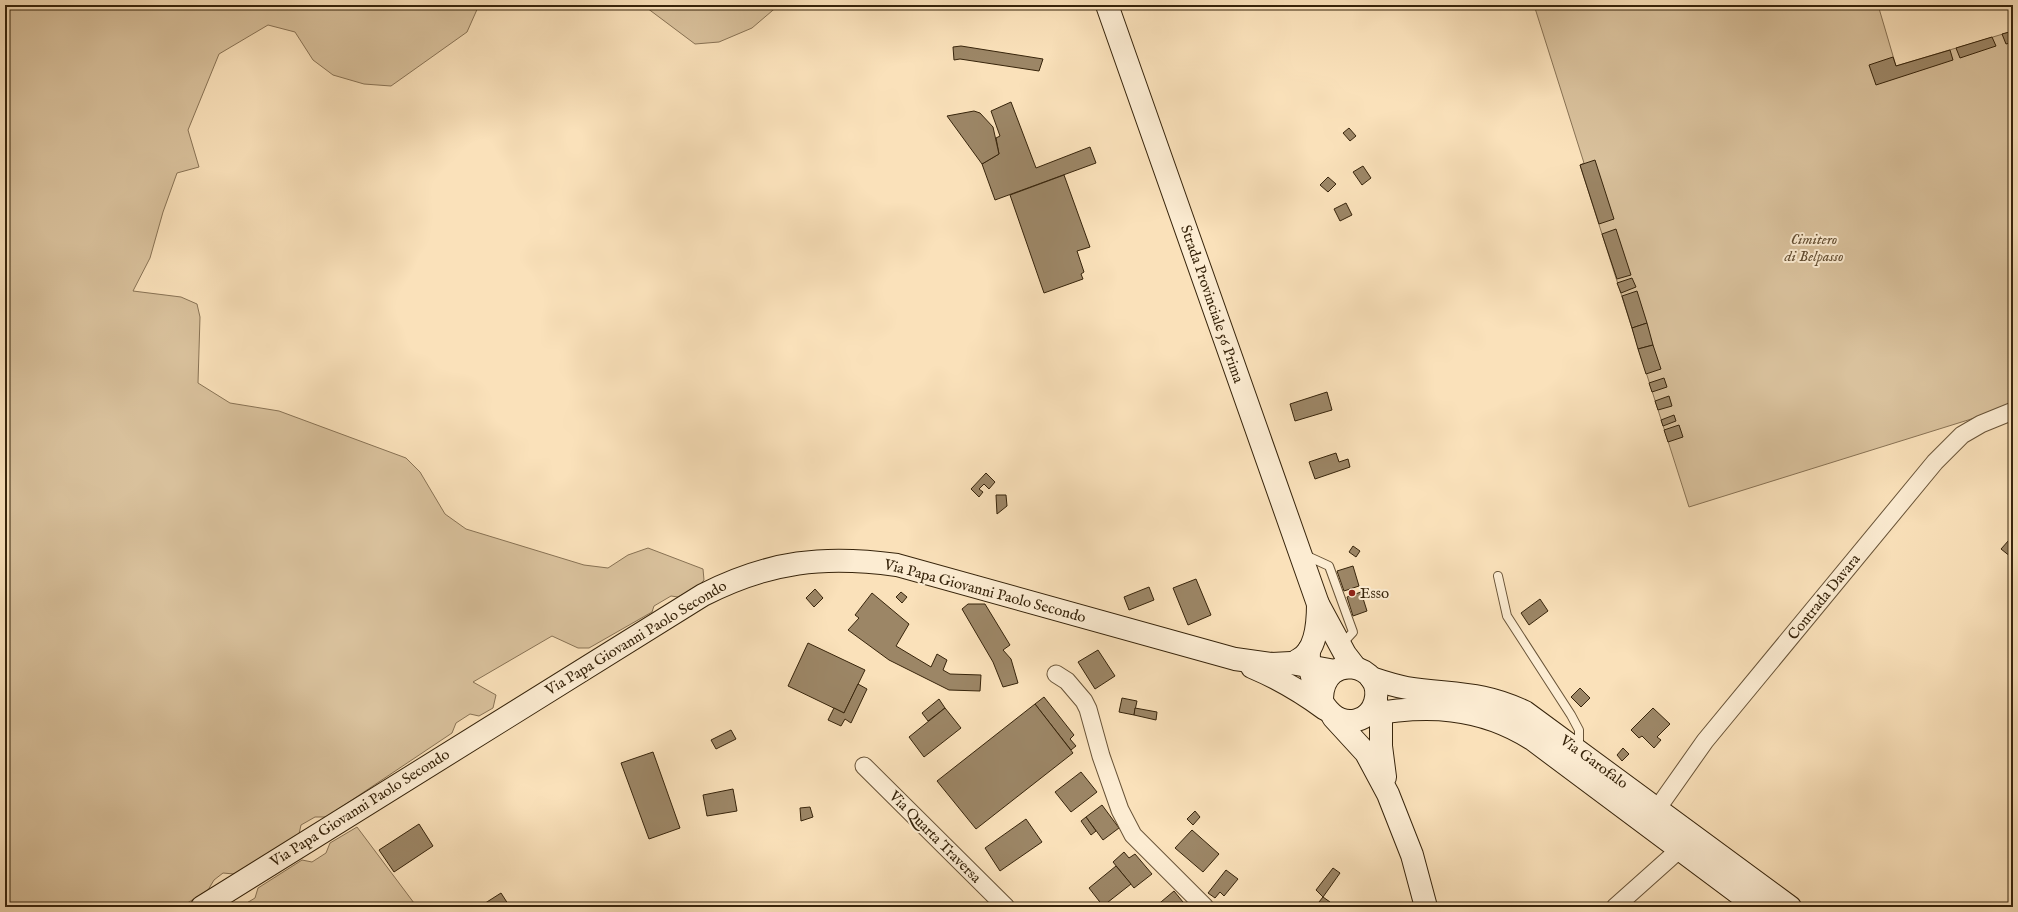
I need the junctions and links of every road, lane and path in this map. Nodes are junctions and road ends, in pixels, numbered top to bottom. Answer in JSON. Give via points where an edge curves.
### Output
{"nodes":[{"id":1,"x":1106,"y":5,"type":"edge"},
{"id":2,"x":2013,"y":411,"type":"edge"},
{"id":3,"x":1300,"y":552,"type":"junction"},
{"id":4,"x":1498,"y":576,"type":"dead end"},
{"id":5,"x":1318,"y":604,"type":"junction"},
{"id":6,"x":1340,"y":646,"type":"junction"},
{"id":7,"x":1235,"y":659,"type":"junction"},
{"id":8,"x":1303,"y":660,"type":"junction"},
{"id":9,"x":1354,"y":672,"type":"junction"},
{"id":10,"x":1056,"y":674,"type":"dead end"},
{"id":11,"x":1327,"y":708,"type":"junction"},
{"id":12,"x":1413,"y":708,"type":"junction"},
{"id":13,"x":1374,"y":709,"type":"junction"},
{"id":14,"x":1381,"y":746,"type":"junction"},
{"id":15,"x":1579,"y":750,"type":"junction"},
{"id":16,"x":864,"y":766,"type":"dead end"},
{"id":17,"x":1388,"y":794,"type":"junction"},
{"id":18,"x":1657,"y":809,"type":"junction"},
{"id":19,"x":1680,"y":849,"type":"junction"},
{"id":20,"x":202,"y":907,"type":"edge"},
{"id":21,"x":1006,"y":907,"type":"edge"},
{"id":22,"x":1205,"y":907,"type":"edge"},
{"id":23,"x":1426,"y":907,"type":"edge"},
{"id":24,"x":1615,"y":907,"type":"edge"},
{"id":25,"x":1757,"y":907,"type":"edge"},
{"id":26,"x":1790,"y":907,"type":"edge"}],
"edges":[{"from":1,"to":3,"type":"main road","name":"Strada Provinciale 56 Prima"},
{"from":2,"to":18,"type":"street","name":"Contrada Davara","via":[[1962,435],[1935,462],[1704,742]]},
{"from":3,"to":5,"type":"main road","name":"Strada Provinciale 56 Prima"},
{"from":3,"to":6,"type":"lane","via":[[1329,566],[1353,632]]},
{"from":4,"to":15,"type":"lane","via":[[1507,616],[1579,730]]},
{"from":5,"to":6,"type":"main road"},
{"from":5,"to":8,"type":"main road","via":[[1318,624]]},
{"from":6,"to":9,"type":"main road"},
{"from":7,"to":8,"type":"main road","name":"Via Garofalo","via":[[1272,664]]},
{"from":7,"to":11,"type":"main road","via":[[1278,678]]},
{"from":7,"to":20,"type":"main road","name":"Via Papa Giovanni Paolo Secondo","via":[[897,565],[860,560],[823,561],[776,568],[731,581],[703,595]]},
{"from":8,"to":9,"type":"main road","name":"Via Garofalo"},
{"from":8,"to":11,"type":"main road"},
{"from":9,"to":11,"type":"main road","via":[[1327,678],[1322,688]]},
{"from":9,"to":13,"type":"main road","via":[[1376,689]]},
{"from":9,"to":15,"type":"main road","name":"Via Garofalo","via":[[1408,688],[1471,694],[1508,704],[1525,712]]},
{"from":10,"to":22,"type":"street","via":[[1067,681],[1088,709],[1117,803],[1133,835]]},
{"from":11,"to":13,"type":"main road","via":[[1341,721],[1350,722],[1359,720]]},
{"from":11,"to":17,"type":"main road","via":[[1366,753]]},
{"from":12,"to":13,"type":"main road","name":"Via Garofalo"},
{"from":12,"to":14,"type":"main road","via":[[1387,730]]},
{"from":12,"to":19,"type":"main road","name":"Via Garofalo","via":[[1471,713],[1515,729]]},
{"from":13,"to":14,"type":"main road"},
{"from":14,"to":17,"type":"main road"},
{"from":15,"to":18,"type":"main road","name":"Via Garofalo"},
{"from":16,"to":21,"type":"street","name":"Via Quarta Traversa"},
{"from":17,"to":23,"type":"main road","via":[[1412,855]]},
{"from":18,"to":26,"type":"main road","name":"Via Garofalo"},
{"from":19,"to":24,"type":"street"},
{"from":19,"to":25,"type":"main road","name":"Via Garofalo"}]}
